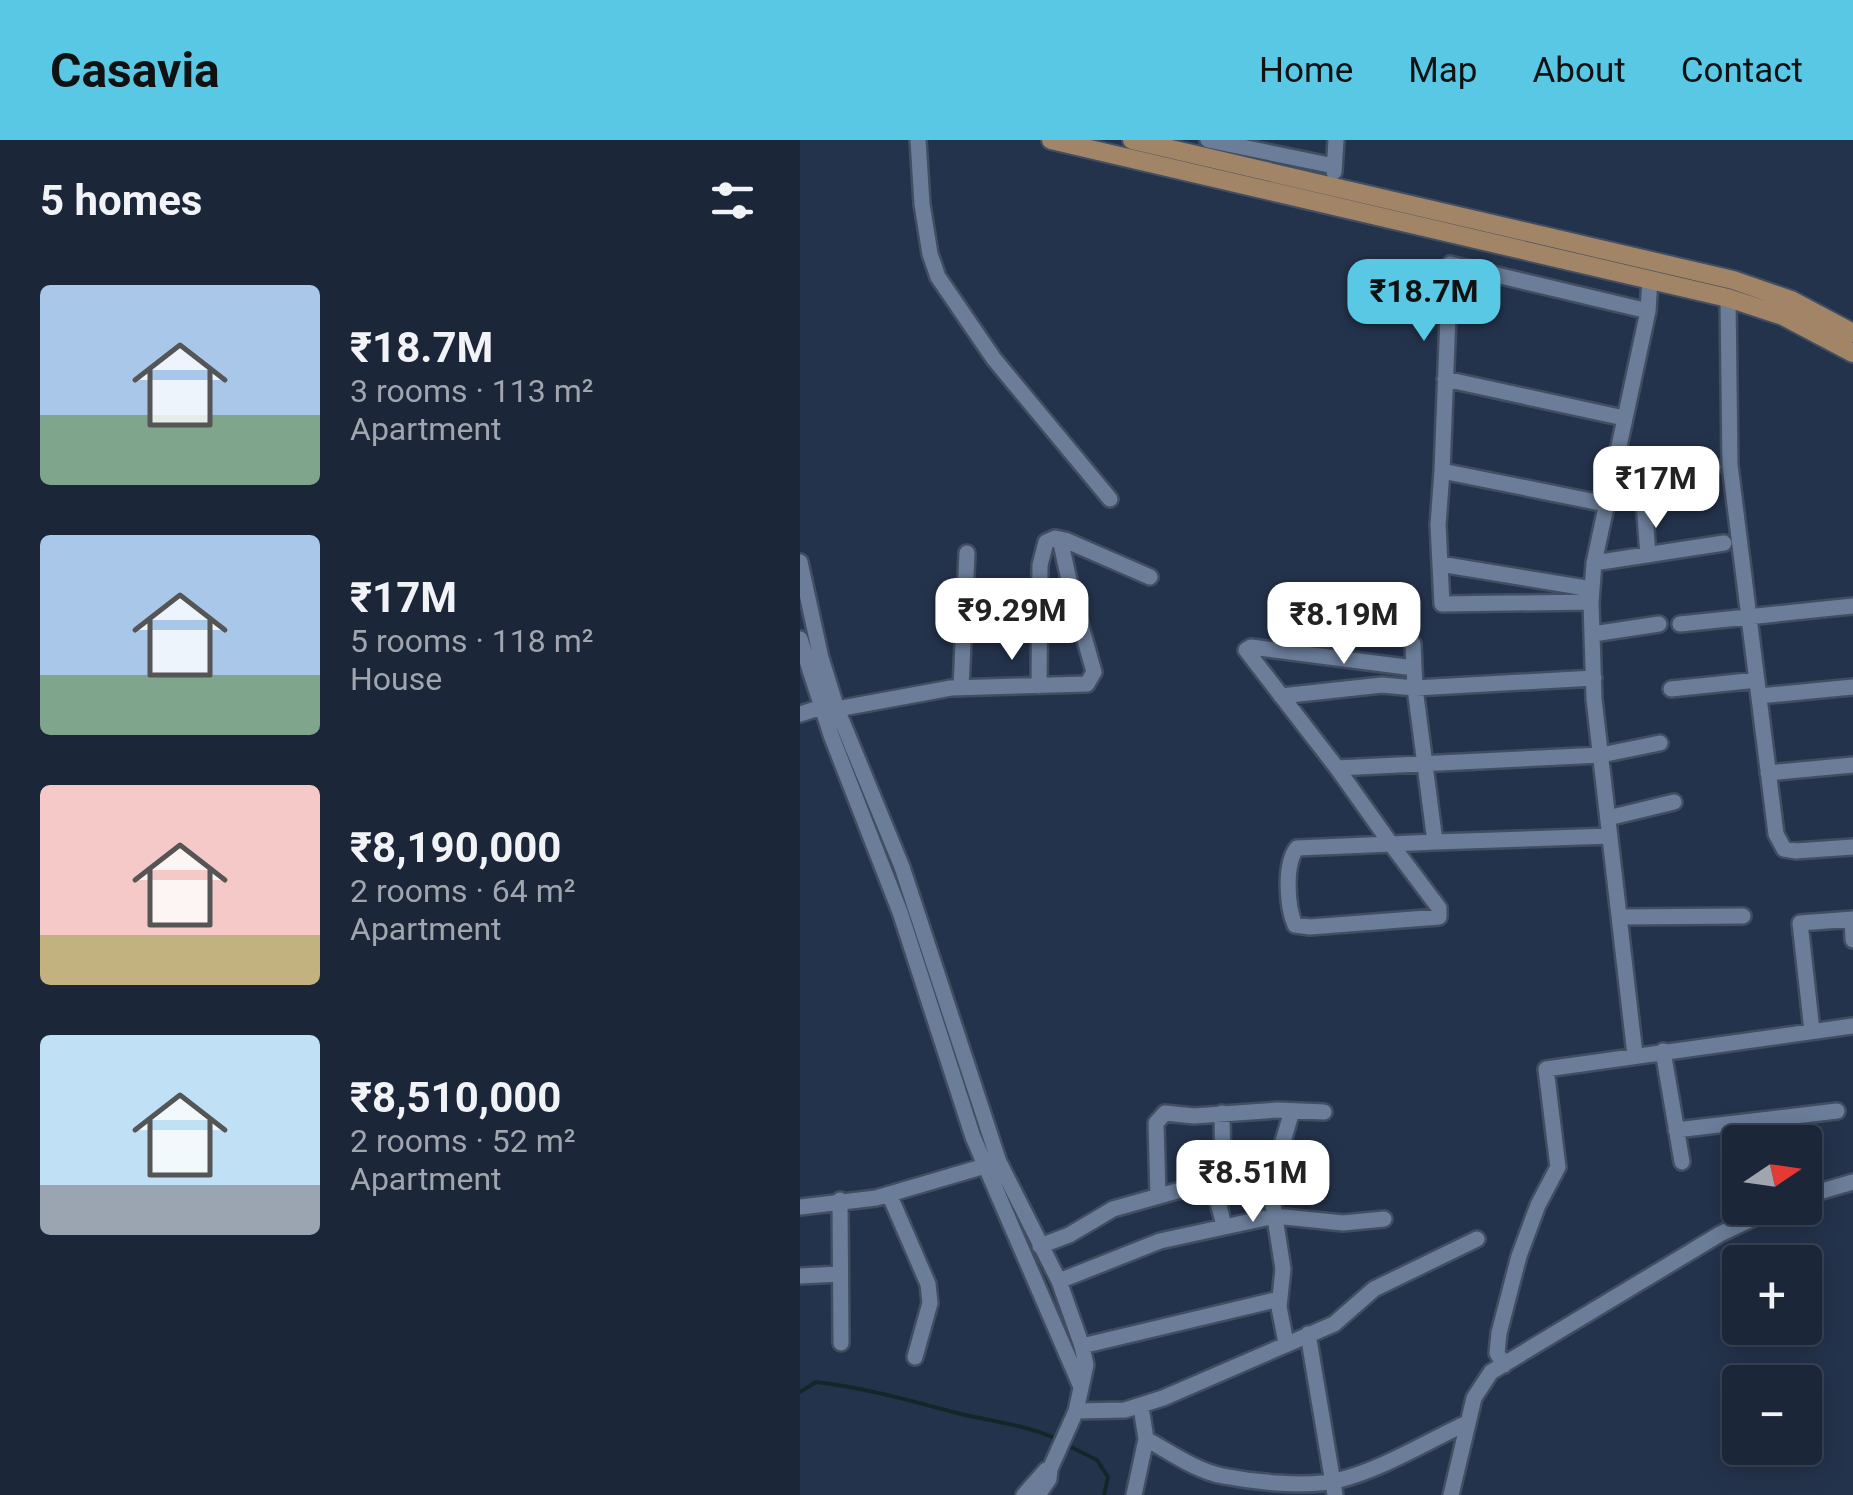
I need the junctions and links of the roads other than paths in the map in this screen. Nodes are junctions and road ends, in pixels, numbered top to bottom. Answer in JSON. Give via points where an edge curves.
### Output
{"nodes":[{"id":1,"x":918,"y":140,"type":"edge"},
{"id":2,"x":1052,"y":140,"type":"edge"},
{"id":3,"x":1132,"y":140,"type":"edge"},
{"id":4,"x":1208,"y":140,"type":"edge"},
{"id":5,"x":1336,"y":140,"type":"edge"},
{"id":6,"x":1334,"y":166,"type":"junction"},
{"id":7,"x":1334,"y":196,"type":"junction"},
{"id":8,"x":1650,"y":279,"type":"junction"},
{"id":9,"x":1728,"y":298,"type":"junction"},
{"id":10,"x":1648,"y":311,"type":"junction"},
{"id":11,"x":1853,"y":332,"type":"edge"},
{"id":12,"x":1853,"y":353,"type":"edge"},
{"id":13,"x":1446,"y":379,"type":"junction"},
{"id":14,"x":1624,"y":418,"type":"junction"},
{"id":15,"x":1712,"y":467,"type":"dead end"},
{"id":16,"x":1442,"y":471,"type":"junction"},
{"id":17,"x":1642,"y":476,"type":"junction"},
{"id":18,"x":1611,"y":480,"type":"junction"},
{"id":19,"x":1110,"y":499,"type":"dead end"},
{"id":20,"x":1606,"y":504,"type":"junction"},
{"id":21,"x":1060,"y":539,"type":"junction"},
{"id":22,"x":1724,"y":543,"type":"dead end"},
{"id":23,"x":967,"y":553,"type":"dead end"},
{"id":24,"x":1648,"y":555,"type":"junction"},
{"id":25,"x":800,"y":562,"type":"edge"},
{"id":26,"x":1594,"y":563,"type":"junction"},
{"id":27,"x":1440,"y":564,"type":"junction"},
{"id":28,"x":1150,"y":577,"type":"dead end"},
{"id":29,"x":1592,"y":596,"type":"junction"},
{"id":30,"x":1853,"y":606,"type":"edge"},
{"id":31,"x":1750,"y":616,"type":"junction"},
{"id":32,"x":1659,"y":624,"type":"dead end"},
{"id":33,"x":1680,"y":624,"type":"dead end"},
{"id":34,"x":1593,"y":634,"type":"junction"},
{"id":35,"x":800,"y":639,"type":"edge"},
{"id":36,"x":1413,"y":644,"type":"dead end"},
{"id":37,"x":1414,"y":668,"type":"junction"},
{"id":38,"x":1594,"y":678,"type":"junction"},
{"id":39,"x":1039,"y":686,"type":"junction"},
{"id":40,"x":1853,"y":687,"type":"edge"},
{"id":41,"x":961,"y":688,"type":"junction"},
{"id":42,"x":1415,"y":688,"type":"junction"},
{"id":43,"x":1758,"y":688,"type":"junction"},
{"id":44,"x":1672,"y":689,"type":"dead end"},
{"id":45,"x":1281,"y":696,"type":"junction"},
{"id":46,"x":829,"y":708,"type":"junction"},
{"id":47,"x":800,"y":714,"type":"edge"},
{"id":48,"x":1660,"y":743,"type":"dead end"},
{"id":49,"x":1600,"y":755,"type":"junction"},
{"id":50,"x":1425,"y":764,"type":"junction"},
{"id":51,"x":1853,"y":765,"type":"edge"},
{"id":52,"x":1337,"y":768,"type":"junction"},
{"id":53,"x":1768,"y":773,"type":"junction"},
{"id":54,"x":1674,"y":802,"type":"dead end"},
{"id":55,"x":1608,"y":818,"type":"junction"},
{"id":56,"x":1610,"y":836,"type":"junction"},
{"id":57,"x":1436,"y":842,"type":"junction"},
{"id":58,"x":1391,"y":844,"type":"junction"},
{"id":59,"x":1853,"y":847,"type":"edge"},
{"id":60,"x":1619,"y":916,"type":"junction"},
{"id":61,"x":1743,"y":916,"type":"dead end"},
{"id":62,"x":1852,"y":919,"type":"edge"},
{"id":63,"x":1853,"y":940,"type":"edge"},
{"id":64,"x":1853,"y":1026,"type":"edge"},
{"id":65,"x":1812,"y":1031,"type":"junction"},
{"id":66,"x":1663,"y":1051,"type":"junction"},
{"id":67,"x":1635,"y":1055,"type":"junction"},
{"id":68,"x":1292,"y":1111,"type":"junction"},
{"id":69,"x":1837,"y":1111,"type":"dead end"},
{"id":70,"x":1324,"y":1112,"type":"dead end"},
{"id":71,"x":1222,"y":1113,"type":"junction"},
{"id":72,"x":1676,"y":1130,"type":"junction"},
{"id":73,"x":1682,"y":1162,"type":"dead end"},
{"id":74,"x":984,"y":1166,"type":"junction"},
{"id":75,"x":1213,"y":1182,"type":"junction"},
{"id":76,"x":1853,"y":1182,"type":"edge"},
{"id":77,"x":1822,"y":1191,"type":"edge"},
{"id":78,"x":890,"y":1194,"type":"junction"},
{"id":79,"x":1158,"y":1196,"type":"junction"},
{"id":80,"x":840,"y":1200,"type":"junction"},
{"id":81,"x":800,"y":1207,"type":"edge"},
{"id":82,"x":1274,"y":1216,"type":"junction"},
{"id":83,"x":1384,"y":1220,"type":"dead end"},
{"id":84,"x":1739,"y":1225,"type":"edge"},
{"id":85,"x":1224,"y":1226,"type":"junction"},
{"id":86,"x":1477,"y":1239,"type":"dead end"},
{"id":87,"x":1040,"y":1246,"type":"junction"},
{"id":88,"x":840,"y":1274,"type":"junction"},
{"id":89,"x":800,"y":1276,"type":"edge"},
{"id":90,"x":1059,"y":1282,"type":"junction"},
{"id":91,"x":1279,"y":1299,"type":"junction"},
{"id":92,"x":1308,"y":1334,"type":"junction"},
{"id":93,"x":840,"y":1343,"type":"dead end"},
{"id":94,"x":1286,"y":1343,"type":"junction"},
{"id":95,"x":1082,"y":1346,"type":"junction"},
{"id":96,"x":915,"y":1357,"type":"dead end"},
{"id":97,"x":1504,"y":1365,"type":"junction"},
{"id":98,"x":1082,"y":1387,"type":"junction"},
{"id":99,"x":1141,"y":1407,"type":"junction"},
{"id":100,"x":1076,"y":1411,"type":"junction"},
{"id":101,"x":1467,"y":1423,"type":"junction"},
{"id":102,"x":1146,"y":1439,"type":"junction"},
{"id":103,"x":1050,"y":1469,"type":"junction"},
{"id":104,"x":1334,"y":1488,"type":"edge"},
{"id":105,"x":1024,"y":1495,"type":"edge"},
{"id":106,"x":1038,"y":1495,"type":"edge"},
{"id":107,"x":1134,"y":1495,"type":"edge"},
{"id":108,"x":1452,"y":1495,"type":"edge"}],
"edges":[{"from":1,"to":19,"type":"street","via":[[922,204],[938,277],[994,359]]},
{"from":2,"to":7,"type":"main road"},
{"from":3,"to":7,"type":"main road"},
{"from":4,"to":6,"type":"street"},
{"from":5,"to":6,"type":"street"},
{"from":6,"to":7,"type":"street"},
{"from":7,"to":8,"type":"main road"},
{"from":7,"to":11,"type":"main road","via":[[1733,280]]},
{"from":8,"to":9,"type":"main road"},
{"from":8,"to":10,"type":"street"},
{"from":9,"to":12,"type":"main road","via":[[1783,316]]},
{"from":9,"to":31,"type":"street","via":[[1730,465]]},
{"from":10,"to":13,"type":"street","via":[[1450,264]]},
{"from":10,"to":14,"type":"street"},
{"from":13,"to":14,"type":"street"},
{"from":13,"to":16,"type":"street"},
{"from":14,"to":18,"type":"street"},
{"from":15,"to":17,"type":"street"},
{"from":16,"to":20,"type":"street"},
{"from":16,"to":27,"type":"street"},
{"from":17,"to":18,"type":"street"},
{"from":17,"to":24,"type":"street"},
{"from":18,"to":20,"type":"street"},
{"from":20,"to":26,"type":"street"},
{"from":21,"to":28,"type":"street"},
{"from":21,"to":39,"type":"street","via":[[1042,551]]},
{"from":21,"to":39,"type":"street","via":[[1094,672],[1087,684]]},
{"from":22,"to":24,"type":"street"},
{"from":23,"to":41,"type":"street"},
{"from":24,"to":26,"type":"street"},
{"from":25,"to":46,"type":"street"},
{"from":26,"to":29,"type":"street"},
{"from":27,"to":29,"type":"street"},
{"from":27,"to":29,"type":"street","via":[[1442,604]]},
{"from":29,"to":34,"type":"street"},
{"from":30,"to":31,"type":"street"},
{"from":31,"to":33,"type":"street"},
{"from":31,"to":43,"type":"street"},
{"from":32,"to":34,"type":"street"},
{"from":34,"to":38,"type":"street"},
{"from":35,"to":46,"type":"street"},
{"from":36,"to":37,"type":"street"},
{"from":37,"to":42,"type":"street"},
{"from":37,"to":45,"type":"street","via":[[1246,650]]},
{"from":38,"to":42,"type":"street"},
{"from":38,"to":49,"type":"street"},
{"from":39,"to":41,"type":"street"},
{"from":40,"to":43,"type":"street"},
{"from":41,"to":46,"type":"street"},
{"from":42,"to":45,"type":"street"},
{"from":42,"to":50,"type":"street"},
{"from":43,"to":44,"type":"street"},
{"from":43,"to":53,"type":"street"},
{"from":45,"to":52,"type":"street"},
{"from":46,"to":47,"type":"street"},
{"from":46,"to":74,"type":"street"},
{"from":46,"to":87,"type":"street","via":[[902,867],[999,1162]]},
{"from":48,"to":49,"type":"street"},
{"from":49,"to":50,"type":"street"},
{"from":49,"to":55,"type":"street"},
{"from":50,"to":52,"type":"street"},
{"from":50,"to":57,"type":"street"},
{"from":51,"to":53,"type":"street"},
{"from":52,"to":58,"type":"street"},
{"from":53,"to":59,"type":"street","via":[[1784,849]]},
{"from":54,"to":55,"type":"street"},
{"from":55,"to":56,"type":"street"},
{"from":56,"to":57,"type":"street"},
{"from":56,"to":60,"type":"street"},
{"from":57,"to":58,"type":"street"},
{"from":58,"to":58,"type":"street","via":[[1440,917],[1295,925],[1290,861],[1297,848]]},
{"from":60,"to":61,"type":"street"},
{"from":60,"to":67,"type":"street"},
{"from":62,"to":63,"type":"street"},
{"from":62,"to":65,"type":"street","via":[[1800,923]]},
{"from":64,"to":65,"type":"street"},
{"from":65,"to":66,"type":"street"},
{"from":66,"to":67,"type":"street"},
{"from":66,"to":72,"type":"street"},
{"from":67,"to":97,"type":"street","via":[[1546,1069],[1558,1166],[1519,1256],[1499,1333],[1497,1353]]},
{"from":68,"to":70,"type":"street"},
{"from":68,"to":71,"type":"street"},
{"from":68,"to":82,"type":"street","via":[[1276,1165]]},
{"from":69,"to":72,"type":"street"},
{"from":71,"to":75,"type":"street","via":[[1225,1173]]},
{"from":71,"to":79,"type":"street","via":[[1157,1118]]},
{"from":72,"to":73,"type":"street"},
{"from":74,"to":78,"type":"street"},
{"from":74,"to":98,"type":"street"},
{"from":75,"to":79,"type":"street"},
{"from":75,"to":85,"type":"street"},
{"from":76,"to":77,"type":"street"},
{"from":78,"to":80,"type":"street"},
{"from":78,"to":96,"type":"street","via":[[928,1284],[930,1303]]},
{"from":79,"to":87,"type":"street","via":[[1113,1208]]},
{"from":80,"to":81,"type":"street"},
{"from":80,"to":88,"type":"street"},
{"from":82,"to":83,"type":"street"},
{"from":82,"to":85,"type":"street"},
{"from":82,"to":91,"type":"street","via":[[1283,1269]]},
{"from":84,"to":97,"type":"street"},
{"from":85,"to":90,"type":"street","via":[[1160,1242]]},
{"from":86,"to":92,"type":"street","via":[[1374,1289],[1345,1317]]},
{"from":87,"to":90,"type":"street"},
{"from":88,"to":89,"type":"street"},
{"from":88,"to":93,"type":"street"},
{"from":90,"to":95,"type":"street"},
{"from":91,"to":94,"type":"street"},
{"from":91,"to":95,"type":"street"},
{"from":92,"to":94,"type":"street"},
{"from":92,"to":104,"type":"street"},
{"from":94,"to":99,"type":"street"},
{"from":95,"to":98,"type":"street"},
{"from":97,"to":101,"type":"street","via":[[1483,1380]]},
{"from":98,"to":100,"type":"street"},
{"from":99,"to":100,"type":"street"},
{"from":99,"to":102,"type":"street"},
{"from":100,"to":103,"type":"street"},
{"from":101,"to":104,"type":"street"},
{"from":101,"to":108,"type":"street"},
{"from":102,"to":104,"type":"street","via":[[1222,1476]]},
{"from":102,"to":107,"type":"street"},
{"from":103,"to":105,"type":"street"},
{"from":103,"to":106,"type":"street"}]}
